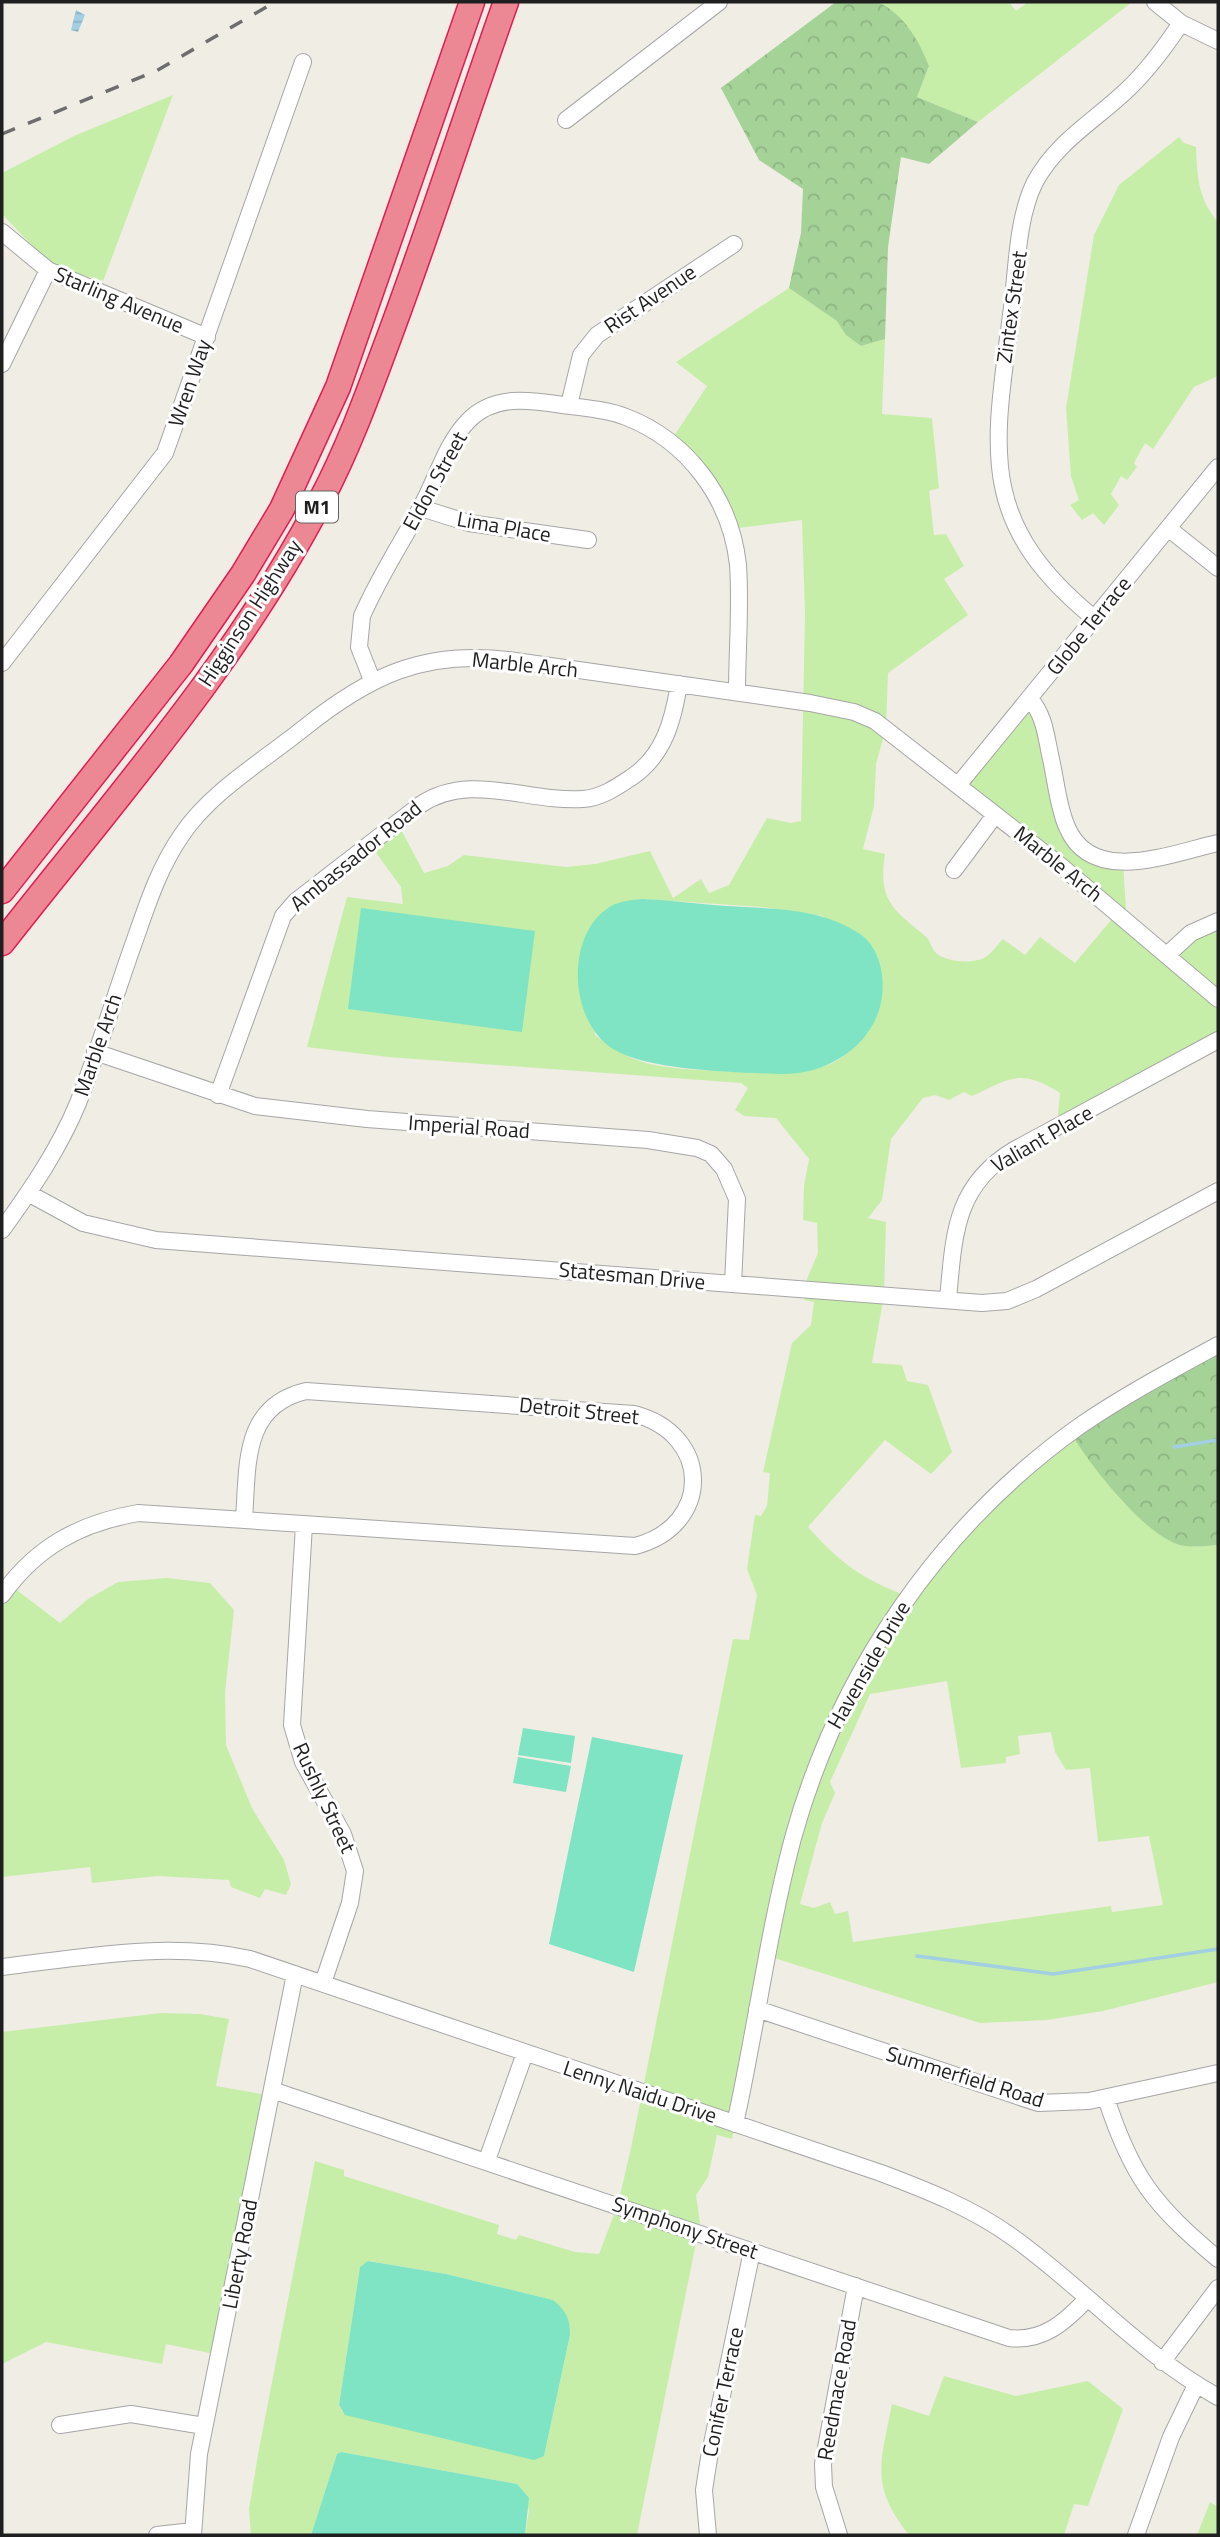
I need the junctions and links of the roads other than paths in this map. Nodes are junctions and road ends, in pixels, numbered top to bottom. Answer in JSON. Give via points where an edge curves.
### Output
{"nodes":[{"id":1,"x":472,"y":2,"type":"edge"},
{"id":2,"x":506,"y":2,"type":"edge"},
{"id":3,"x":719,"y":2,"type":"edge"},
{"id":4,"x":1155,"y":2,"type":"edge"},
{"id":5,"x":1181,"y":23,"type":"junction"},
{"id":6,"x":1218,"y":41,"type":"edge"},
{"id":7,"x":303,"y":62,"type":"dead end"},
{"id":8,"x":566,"y":120,"type":"dead end"},
{"id":9,"x":2,"y":232,"type":"edge"},
{"id":10,"x":734,"y":244,"type":"dead end"},
{"id":11,"x":48,"y":270,"type":"junction"},
{"id":12,"x":207,"y":337,"type":"junction"},
{"id":13,"x":2,"y":364,"type":"edge"},
{"id":14,"x":569,"y":405,"type":"junction"},
{"id":15,"x":1218,"y":467,"type":"edge"},
{"id":16,"x":421,"y":508,"type":"junction"},
{"id":17,"x":1168,"y":528,"type":"junction"},
{"id":18,"x":588,"y":540,"type":"dead end"},
{"id":19,"x":1218,"y":568,"type":"edge"},
{"id":20,"x":1094,"y":619,"type":"junction"},
{"id":21,"x":2,"y":663,"type":"edge"},
{"id":22,"x":372,"y":680,"type":"junction"},
{"id":23,"x":679,"y":684,"type":"junction"},
{"id":24,"x":737,"y":692,"type":"junction"},
{"id":25,"x":1030,"y":699,"type":"junction"},
{"id":26,"x":959,"y":784,"type":"junction"},
{"id":27,"x":995,"y":814,"type":"junction"},
{"id":28,"x":1218,"y":843,"type":"edge"},
{"id":29,"x":954,"y":870,"type":"dead end"},
{"id":30,"x":2,"y":891,"type":"edge"},
{"id":31,"x":1218,"y":921,"type":"edge"},
{"id":32,"x":2,"y":943,"type":"edge"},
{"id":33,"x":1167,"y":955,"type":"junction"},
{"id":34,"x":1218,"y":999,"type":"edge"},
{"id":35,"x":1218,"y":1041,"type":"edge"},
{"id":36,"x":95,"y":1052,"type":"junction"},
{"id":37,"x":218,"y":1095,"type":"junction"},
{"id":38,"x":1218,"y":1191,"type":"edge"},
{"id":39,"x":28,"y":1193,"type":"junction"},
{"id":40,"x":2,"y":1230,"type":"edge"},
{"id":41,"x":733,"y":1284,"type":"junction"},
{"id":42,"x":948,"y":1299,"type":"junction"},
{"id":43,"x":1218,"y":1345,"type":"edge"},
{"id":44,"x":244,"y":1519,"type":"junction"},
{"id":45,"x":304,"y":1525,"type":"junction"},
{"id":46,"x":2,"y":1595,"type":"edge"},
{"id":47,"x":2,"y":1967,"type":"edge"},
{"id":48,"x":295,"y":1974,"type":"junction"},
{"id":49,"x":323,"y":1983,"type":"junction"},
{"id":50,"x":757,"y":2009,"type":"junction"},
{"id":51,"x":525,"y":2053,"type":"junction"},
{"id":52,"x":1217,"y":2077,"type":"edge"},
{"id":53,"x":272,"y":2090,"type":"junction"},
{"id":54,"x":1106,"y":2098,"type":"junction"},
{"id":55,"x":735,"y":2124,"type":"junction"},
{"id":56,"x":487,"y":2160,"type":"junction"},
{"id":57,"x":752,"y":2251,"type":"junction"},
{"id":58,"x":1218,"y":2259,"type":"edge"},
{"id":59,"x":856,"y":2286,"type":"junction"},
{"id":60,"x":1218,"y":2288,"type":"edge"},
{"id":61,"x":1087,"y":2299,"type":"junction"},
{"id":62,"x":1162,"y":2362,"type":"junction"},
{"id":63,"x":1196,"y":2385,"type":"junction"},
{"id":64,"x":1218,"y":2397,"type":"edge"},
{"id":65,"x":60,"y":2425,"type":"dead end"},
{"id":66,"x":204,"y":2426,"type":"junction"},
{"id":67,"x":193,"y":2533,"type":"edge"},
{"id":68,"x":157,"y":2535,"type":"edge"},
{"id":69,"x":708,"y":2535,"type":"edge"},
{"id":70,"x":839,"y":2535,"type":"edge"},
{"id":71,"x":1136,"y":2535,"type":"edge"}],
"edges":[{"from":1,"to":30,"type":"highway","name":"Higginson Highway","number":"M1","via":[[338,387],[282,509],[181,664]]},
{"from":2,"to":32,"type":"highway","name":"Higginson Highway","number":"M1","via":[[369,391],[322,499],[233,645]]},
{"from":3,"to":8,"type":"street"},
{"from":4,"to":5,"type":"street"},
{"from":5,"to":6,"type":"street"},
{"from":5,"to":20,"type":"street","name":"Zintex Street","via":[[1147,71],[1064,143],[1046,166],[1029,199],[1018,260],[996,433],[1004,496],[1027,548]]},
{"from":7,"to":12,"type":"street","name":"Wren Way"},
{"from":9,"to":11,"type":"street","name":"Starling Avenue"},
{"from":10,"to":14,"type":"street","name":"Rist Avenue","via":[[597,335],[582,355]]},
{"from":11,"to":12,"type":"street","name":"Starling Avenue"},
{"from":11,"to":13,"type":"street"},
{"from":12,"to":21,"type":"street","name":"Wren Way","via":[[162,459]]},
{"from":14,"to":16,"type":"street","name":"Eldon Street","via":[[516,400],[475,415],[449,449]]},
{"from":14,"to":24,"type":"street","name":"Eldon Street","via":[[624,416],[655,432],[690,459],[719,500],[731,528],[737,564]]},
{"from":15,"to":17,"type":"street","name":"Globe Terrace"},
{"from":16,"to":18,"type":"street","name":"Lima Place","via":[[469,523]]},
{"from":16,"to":22,"type":"street","name":"Eldon Street","via":[[362,617],[359,647]]},
{"from":17,"to":19,"type":"street"},
{"from":17,"to":20,"type":"street","name":"Globe Terrace"},
{"from":20,"to":25,"type":"street","name":"Globe Terrace"},
{"from":22,"to":23,"type":"street","name":"Marble Arch","via":[[426,662],[481,657]]},
{"from":22,"to":36,"type":"street","name":"Marble Arch","via":[[257,764],[180,836],[150,893]]},
{"from":23,"to":24,"type":"street","name":"Marble Arch"},
{"from":23,"to":37,"type":"street","name":"Ambassador Road","via":[[673,718],[656,755],[617,787],[582,799],[467,788],[441,793],[296,901],[276,927]]},
{"from":24,"to":26,"type":"street","name":"Marble Arch","via":[[854,712],[883,726]]},
{"from":25,"to":26,"type":"street","name":"Globe Terrace"},
{"from":25,"to":28,"type":"street","via":[[1044,724],[1066,827],[1085,852],[1123,863]]},
{"from":26,"to":27,"type":"street","name":"Marble Arch"},
{"from":27,"to":29,"type":"street"},
{"from":27,"to":33,"type":"street","name":"Marble Arch"},
{"from":31,"to":33,"type":"street","via":[[1191,933]]},
{"from":33,"to":34,"type":"street","name":"Marble Arch"},
{"from":35,"to":42,"type":"street","name":"Valiant Place","via":[[988,1168],[960,1211]]},
{"from":36,"to":37,"type":"street","name":"Imperial Road"},
{"from":36,"to":39,"type":"street","name":"Marble Arch","via":[[68,1125]]},
{"from":37,"to":41,"type":"street","name":"Imperial Road","via":[[286,1110],[660,1141],[697,1148],[711,1154],[724,1169],[737,1199]]},
{"from":38,"to":42,"type":"street","name":"Statesman Drive","via":[[1020,1296],[995,1303]]},
{"from":39,"to":40,"type":"street","name":"Marble Arch"},
{"from":39,"to":41,"type":"street","name":"Statesman Drive","via":[[83,1223],[156,1240]]},
{"from":41,"to":42,"type":"street","name":"Statesman Drive"},
{"from":43,"to":50,"type":"street","name":"Havenside Drive","via":[[1112,1405],[996,1494],[900,1607],[847,1695],[817,1764],[787,1864]]},
{"from":44,"to":45,"type":"street","name":"Detroit Street"},
{"from":44,"to":45,"type":"street","name":"Detroit Street","via":[[250,1446],[257,1426],[280,1400],[306,1391],[634,1414],[660,1424],[680,1441],[694,1475],[687,1507],[676,1523],[659,1539],[635,1546]]},
{"from":44,"to":46,"type":"street","name":"Detroit Street","via":[[138,1513],[98,1521],[47,1547],[28,1562]]},
{"from":45,"to":49,"type":"street","name":"Rushly Street","via":[[292,1725],[303,1762],[343,1834],[355,1871]]},
{"from":47,"to":48,"type":"street","name":"Lenny Naidu Drive","via":[[121,1952],[195,1950],[250,1959]]},
{"from":48,"to":49,"type":"street","name":"Lenny Naidu Drive"},
{"from":48,"to":53,"type":"street","name":"Liberty Road"},
{"from":49,"to":51,"type":"street","name":"Lenny Naidu Drive"},
{"from":50,"to":54,"type":"street","name":"Summerfield Road","via":[[1038,2103]]},
{"from":50,"to":55,"type":"street","name":"Havenside Drive"},
{"from":51,"to":55,"type":"street","name":"Lenny Naidu Drive"},
{"from":51,"to":56,"type":"street"},
{"from":52,"to":54,"type":"street","name":"Summerfield Road"},
{"from":53,"to":56,"type":"street","name":"Symphony Street"},
{"from":53,"to":66,"type":"street","name":"Liberty Road"},
{"from":54,"to":58,"type":"street","via":[[1134,2172],[1175,2221]]},
{"from":55,"to":61,"type":"street","name":"Lenny Naidu Drive","via":[[881,2172],[970,2211],[1013,2237]]},
{"from":56,"to":57,"type":"street","name":"Symphony Street"},
{"from":57,"to":59,"type":"street","name":"Symphony Street"},
{"from":57,"to":69,"type":"street","name":"Conifer Terrace","via":[[704,2490]]},
{"from":59,"to":61,"type":"street","name":"Symphony Street","via":[[1018,2339],[1052,2329]]},
{"from":59,"to":70,"type":"street","name":"Reedmace Road","via":[[823,2464],[830,2514]]},
{"from":60,"to":62,"type":"street"},
{"from":61,"to":62,"type":"street","name":"Lenny Naidu Drive"},
{"from":62,"to":63,"type":"street","name":"Lenny Naidu Drive"},
{"from":63,"to":64,"type":"street","name":"Lenny Naidu Drive"},
{"from":63,"to":71,"type":"street","via":[[1171,2437]]},
{"from":65,"to":66,"type":"street","via":[[131,2414]]},
{"from":66,"to":67,"type":"street","name":"Liberty Road"},
{"from":67,"to":68,"type":"street"}]}
